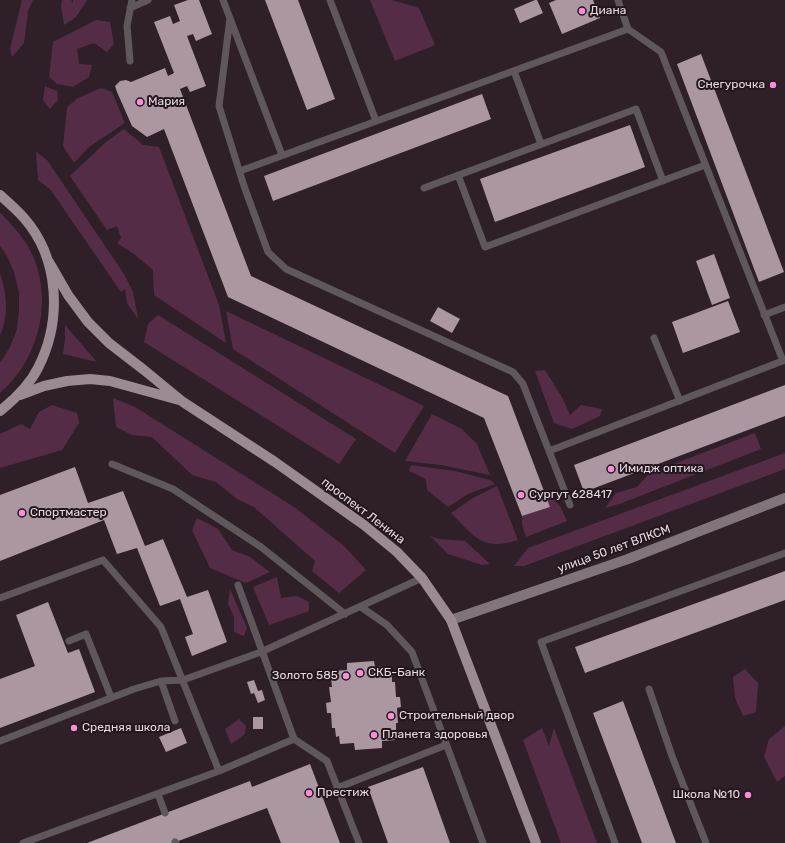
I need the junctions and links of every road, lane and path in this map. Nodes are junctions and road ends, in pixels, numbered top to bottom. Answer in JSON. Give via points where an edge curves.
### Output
{"nodes":[{"id":1,"x":132,"y":0,"type":"edge"},
{"id":2,"x":148,"y":0,"type":"edge"},
{"id":3,"x":223,"y":0,"type":"edge"},
{"id":4,"x":330,"y":0,"type":"edge"},
{"id":5,"x":618,"y":0,"type":"edge"},
{"id":6,"x":130,"y":8,"type":"junction"},
{"id":7,"x":230,"y":18,"type":"junction"},
{"id":8,"x":628,"y":29,"type":"junction"},
{"id":9,"x":130,"y":61,"type":"dead end"},
{"id":10,"x":514,"y":71,"type":"junction"},
{"id":11,"x":376,"y":121,"type":"junction"},
{"id":12,"x":541,"y":144,"type":"junction"},
{"id":13,"x":282,"y":155,"type":"junction"},
{"id":14,"x":705,"y":165,"type":"junction"},
{"id":15,"x":240,"y":171,"type":"junction"},
{"id":16,"x":458,"y":175,"type":"junction"},
{"id":17,"x":663,"y":181,"type":"junction"},
{"id":18,"x":424,"y":188,"type":"dead end"},
{"id":19,"x":0,"y":195,"type":"edge"},
{"id":20,"x":49,"y":262,"type":"junction"},
{"id":21,"x":785,"y":308,"type":"edge"},
{"id":22,"x":764,"y":315,"type":"junction"},
{"id":23,"x":654,"y":338,"type":"dead end"},
{"id":24,"x":784,"y":361,"type":"edge"},
{"id":25,"x":20,"y":394,"type":"junction"},
{"id":26,"x":680,"y":401,"type":"junction"},
{"id":27,"x":183,"y":402,"type":"junction"},
{"id":28,"x":0,"y":411,"type":"edge"},
{"id":29,"x":549,"y":451,"type":"junction"},
{"id":30,"x":112,"y":464,"type":"dead end"},
{"id":31,"x":785,"y":498,"type":"edge"},
{"id":32,"x":570,"y":505,"type":"dead end"},
{"id":33,"x":785,"y":554,"type":"edge"},
{"id":34,"x":422,"y":578,"type":"junction"},
{"id":35,"x":238,"y":585,"type":"dead end"},
{"id":36,"x":0,"y":598,"type":"edge"},
{"id":37,"x":360,"y":607,"type":"junction"},
{"id":38,"x":345,"y":614,"type":"junction"},
{"id":39,"x":451,"y":620,"type":"junction"},
{"id":40,"x":69,"y":641,"type":"dead end"},
{"id":41,"x":261,"y":652,"type":"junction"},
{"id":42,"x":183,"y":680,"type":"junction"},
{"id":43,"x":161,"y":681,"type":"junction"},
{"id":44,"x":649,"y":689,"type":"dead end"},
{"id":45,"x":111,"y":697,"type":"junction"},
{"id":46,"x":175,"y":721,"type":"dead end"},
{"id":47,"x":294,"y":739,"type":"junction"},
{"id":48,"x":0,"y":741,"type":"edge"},
{"id":49,"x":446,"y":745,"type":"junction"},
{"id":50,"x":219,"y":771,"type":"junction"},
{"id":51,"x":337,"y":788,"type":"junction"},
{"id":52,"x":158,"y":794,"type":"junction"},
{"id":53,"x":165,"y":813,"type":"dead end"},
{"id":54,"x":23,"y":843,"type":"edge"},
{"id":55,"x":359,"y":843,"type":"edge"},
{"id":56,"x":483,"y":843,"type":"edge"},
{"id":57,"x":536,"y":843,"type":"edge"},
{"id":58,"x":615,"y":843,"type":"edge"},
{"id":59,"x":706,"y":843,"type":"edge"}],
"edges":[{"from":1,"to":6,"type":"lane"},
{"from":2,"to":6,"type":"lane"},
{"from":3,"to":7,"type":"lane"},
{"from":4,"to":11,"type":"lane"},
{"from":5,"to":8,"type":"lane"},
{"from":6,"to":9,"type":"lane","via":[[127,26]]},
{"from":7,"to":13,"type":"lane"},
{"from":7,"to":15,"type":"lane","via":[[219,106]]},
{"from":8,"to":10,"type":"lane"},
{"from":8,"to":14,"type":"lane","via":[[661,52]]},
{"from":10,"to":11,"type":"lane"},
{"from":10,"to":12,"type":"lane"},
{"from":11,"to":13,"type":"lane"},
{"from":12,"to":16,"type":"lane"},
{"from":12,"to":17,"type":"lane","via":[[636,109]]},
{"from":13,"to":15,"type":"lane"},
{"from":14,"to":17,"type":"lane"},
{"from":14,"to":22,"type":"lane"},
{"from":15,"to":29,"type":"lane","via":[[268,252],[286,269],[513,372],[523,384]]},
{"from":16,"to":17,"type":"lane","via":[[485,247]]},
{"from":16,"to":18,"type":"lane"},
{"from":19,"to":20,"type":"main road","via":[[25,219]]},
{"from":20,"to":25,"type":"main road","via":[[55,294],[50,338],[38,369]]},
{"from":20,"to":27,"type":"main road","name":"проспект Ленина","via":[[68,295],[109,344]]},
{"from":21,"to":22,"type":"lane"},
{"from":22,"to":24,"type":"lane"},
{"from":23,"to":26,"type":"lane"},
{"from":24,"to":26,"type":"lane"},
{"from":25,"to":27,"type":"main road","name":"проспект Ленина","via":[[67,381],[90,379],[110,381]]},
{"from":25,"to":28,"type":"main road"},
{"from":26,"to":29,"type":"lane"},
{"from":27,"to":34,"type":"main road","name":"проспект Ленина","via":[[275,462],[364,525],[397,552]]},
{"from":29,"to":32,"type":"lane"},
{"from":30,"to":38,"type":"lane","via":[[173,489],[261,547]]},
{"from":31,"to":39,"type":"main road","name":"улица 50 лет ВЛКСМ","via":[[628,559]]},
{"from":33,"to":58,"type":"lane","via":[[540,642]]},
{"from":34,"to":37,"type":"lane"},
{"from":34,"to":39,"type":"main road","name":"проспект Ленина"},
{"from":35,"to":41,"type":"lane"},
{"from":36,"to":42,"type":"lane","via":[[103,560],[161,627]]},
{"from":37,"to":38,"type":"lane"},
{"from":37,"to":49,"type":"lane","via":[[388,625],[412,652]]},
{"from":38,"to":41,"type":"lane"},
{"from":39,"to":57,"type":"main road","name":"проспект Ленина"},
{"from":40,"to":45,"type":"lane","via":[[86,634]]},
{"from":41,"to":42,"type":"lane"},
{"from":41,"to":47,"type":"lane"},
{"from":42,"to":43,"type":"lane"},
{"from":42,"to":50,"type":"lane"},
{"from":43,"to":45,"type":"lane"},
{"from":43,"to":46,"type":"lane"},
{"from":44,"to":59,"type":"lane"},
{"from":45,"to":48,"type":"lane"},
{"from":47,"to":50,"type":"lane"},
{"from":47,"to":51,"type":"lane","via":[[327,761]]},
{"from":49,"to":51,"type":"lane"},
{"from":49,"to":56,"type":"lane"},
{"from":50,"to":52,"type":"lane"},
{"from":51,"to":55,"type":"lane"},
{"from":52,"to":53,"type":"lane"},
{"from":52,"to":54,"type":"lane"}]}
